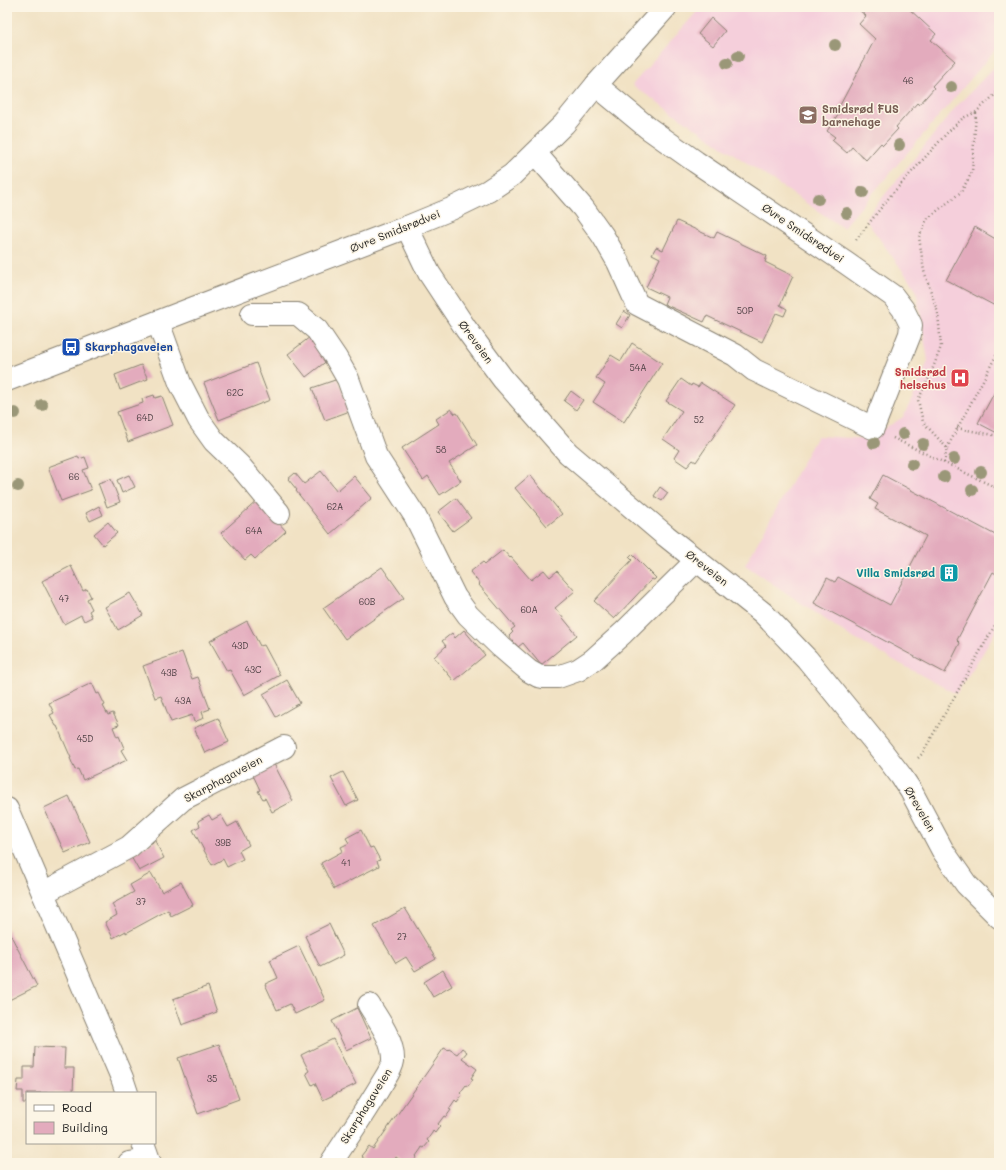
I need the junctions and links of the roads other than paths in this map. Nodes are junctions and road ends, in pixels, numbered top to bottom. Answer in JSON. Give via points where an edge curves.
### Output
{"nodes":[{"id":1,"x":666,"y":7,"type":"edge"},
{"id":2,"x":596,"y":86,"type":"junction"},
{"id":3,"x":536,"y":153,"type":"junction"},
{"id":4,"x":407,"y":227,"type":"junction"},
{"id":5,"x":252,"y":314,"type":"dead end"},
{"id":6,"x":158,"y":322,"type":"junction"},
{"id":7,"x":7,"y":380,"type":"edge"},
{"id":8,"x":280,"y":513,"type":"dead end"},
{"id":9,"x":697,"y":560,"type":"junction"},
{"id":10,"x":284,"y":747,"type":"dead end"},
{"id":11,"x":7,"y":809,"type":"edge"},
{"id":12,"x":44,"y":893,"type":"junction"},
{"id":13,"x":999,"y":917,"type":"edge"},
{"id":14,"x":369,"y":1005,"type":"dead end"},
{"id":15,"x":126,"y":1092,"type":"edge"},
{"id":16,"x":330,"y":1163,"type":"edge"}],
"edges":[{"from":1,"to":2,"type":"street","name":"Øvre Smidsrødvei"},
{"from":2,"to":3,"type":"street","name":"Øvre Smidsrødvei"},
{"from":2,"to":3,"type":"street","name":"Øvre Smidsrødvei","via":[[672,145],[893,296],[911,324],[910,334],[873,428],[754,370],[735,356],[637,304],[618,262],[602,236],[583,208]]},
{"from":3,"to":4,"type":"street","name":"Øvre Smidsrødvei","via":[[512,175],[488,191]]},
{"from":4,"to":6,"type":"street","name":"Øvre Smidsrødvei"},
{"from":4,"to":9,"type":"street","name":"Øreveien","via":[[429,273],[503,379],[568,452]]},
{"from":5,"to":9,"type":"street","via":[[298,314],[317,330],[348,379],[376,456],[415,516],[455,597],[501,648],[538,676],[558,677],[578,670],[593,660]]},
{"from":6,"to":7,"type":"street","name":"Øvre Smidsrødvei"},
{"from":6,"to":8,"type":"street","via":[[180,383],[199,420],[214,441],[240,466]]},
{"from":9,"to":13,"type":"street","name":"Øreveien","via":[[763,613],[807,659],[901,776],[952,866]]},
{"from":10,"to":12,"type":"street","name":"Skarphagaveien","via":[[183,799],[129,847]]},
{"from":11,"to":12,"type":"street"},
{"from":12,"to":15,"type":"street"},
{"from":14,"to":16,"type":"street","name":"Skarphagaveien","via":[[391,1044],[393,1061],[371,1102]]}]}
